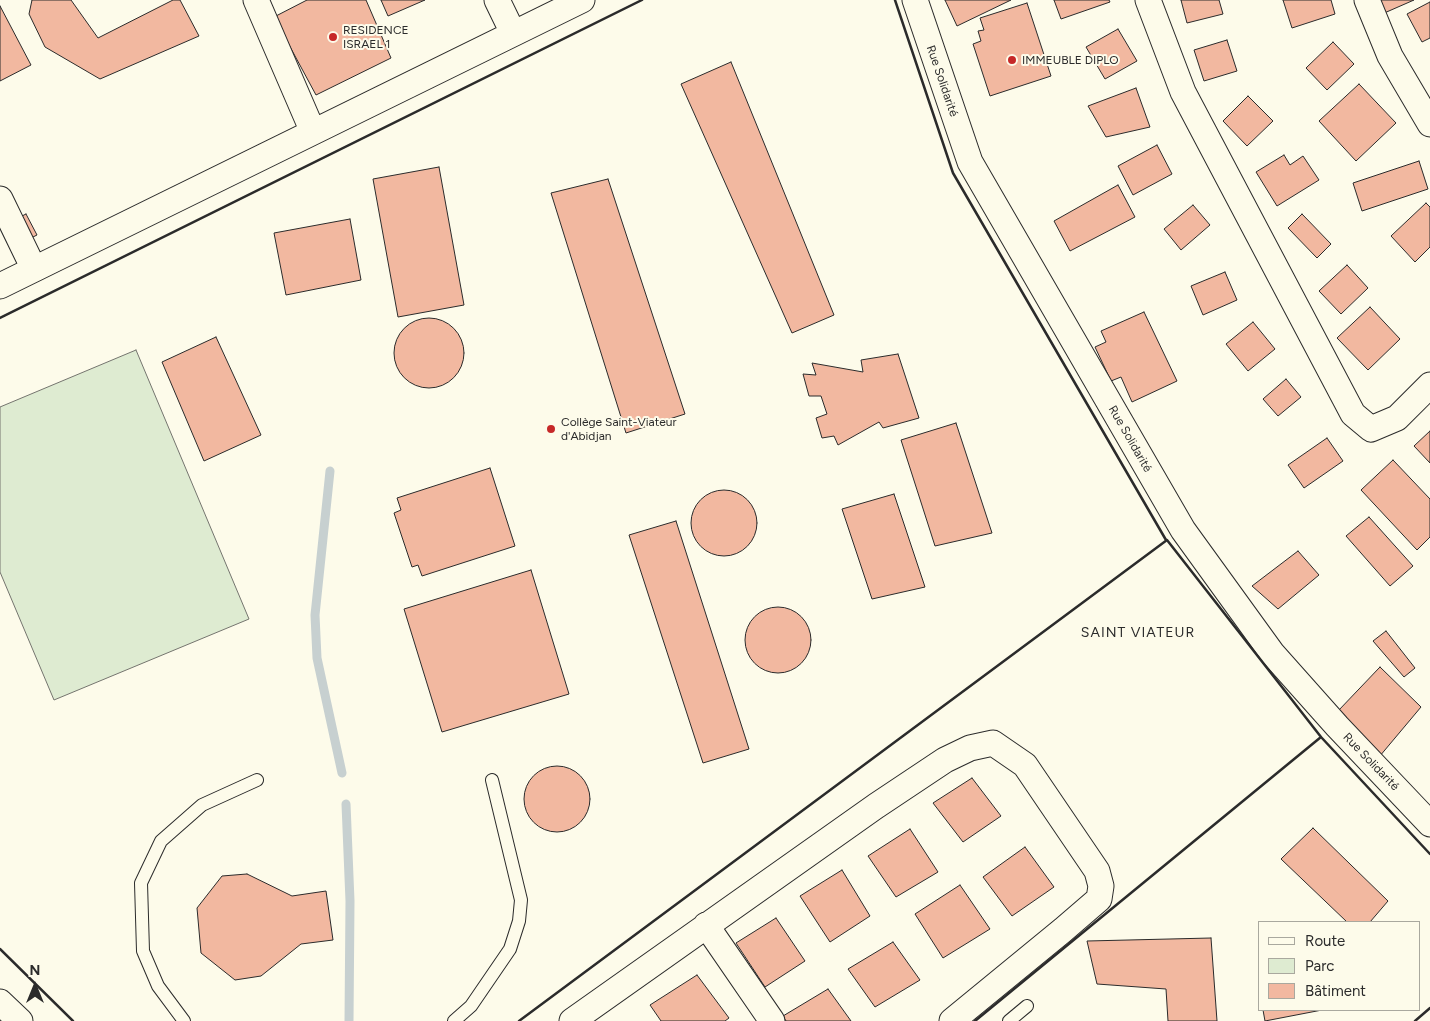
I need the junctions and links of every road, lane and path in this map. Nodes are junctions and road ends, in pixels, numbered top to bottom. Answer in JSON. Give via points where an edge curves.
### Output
{"nodes":[{"id":1,"x":256,"y":0,"type":"edge"},
{"id":2,"x":497,"y":0,"type":"edge"},
{"id":3,"x":582,"y":0,"type":"edge"},
{"id":4,"x":915,"y":0,"type":"edge"},
{"id":5,"x":1148,"y":0,"type":"edge"},
{"id":6,"x":1367,"y":0,"type":"edge"},
{"id":7,"x":514,"y":33,"type":"junction"},
{"id":8,"x":1430,"y":124,"type":"edge"},
{"id":9,"x":313,"y":132,"type":"junction"},
{"id":10,"x":0,"y":199,"type":"edge"},
{"id":11,"x":34,"y":269,"type":"junction"},
{"id":12,"x":0,"y":286,"type":"edge"},
{"id":13,"x":1430,"y":385,"type":"edge"},
{"id":14,"x":258,"y":780,"type":"dead end"},
{"id":15,"x":492,"y":780,"type":"dead end"},
{"id":16,"x":1430,"y":824,"type":"edge"},
{"id":17,"x":706,"y":925,"type":"junction"},
{"id":18,"x":0,"y":1002,"type":"edge"},
{"id":19,"x":1027,"y":1006,"type":"dead end"},
{"id":20,"x":20,"y":1021,"type":"edge"},
{"id":21,"x":184,"y":1021,"type":"edge"},
{"id":22,"x":454,"y":1021,"type":"edge"},
{"id":23,"x":572,"y":1021,"type":"edge"},
{"id":24,"x":772,"y":1021,"type":"edge"},
{"id":25,"x":952,"y":1021,"type":"edge"},
{"id":26,"x":1009,"y":1021,"type":"edge"}],
"edges":[{"from":1,"to":9,"type":"street"},
{"from":2,"to":7,"type":"street"},
{"from":3,"to":7,"type":"street"},
{"from":4,"to":16,"type":"street","name":"Rue Solidarité","via":[[970,162],[1183,530],[1272,653]]},
{"from":5,"to":13,"type":"street","via":[[1182,92],[1353,414],[1371,429],[1397,418]]},
{"from":6,"to":8,"type":"street","via":[[1390,56]]},
{"from":7,"to":9,"type":"street"},
{"from":9,"to":11,"type":"street"},
{"from":10,"to":11,"type":"street"},
{"from":11,"to":12,"type":"street"},
{"from":14,"to":21,"type":"lane","via":[[202,806],[161,841],[141,883],[143,951],[158,986]]},
{"from":15,"to":22,"type":"lane","via":[[521,900],[519,921],[510,949],[471,1006]]},
{"from":17,"to":23,"type":"street"},
{"from":17,"to":24,"type":"street"},
{"from":17,"to":25,"type":"street","via":[[945,760],[970,748],[993,743],[1026,765],[1097,871],[1101,886],[1099,899]]},
{"from":18,"to":20,"type":"street"},
{"from":19,"to":26,"type":"lane"}]}
